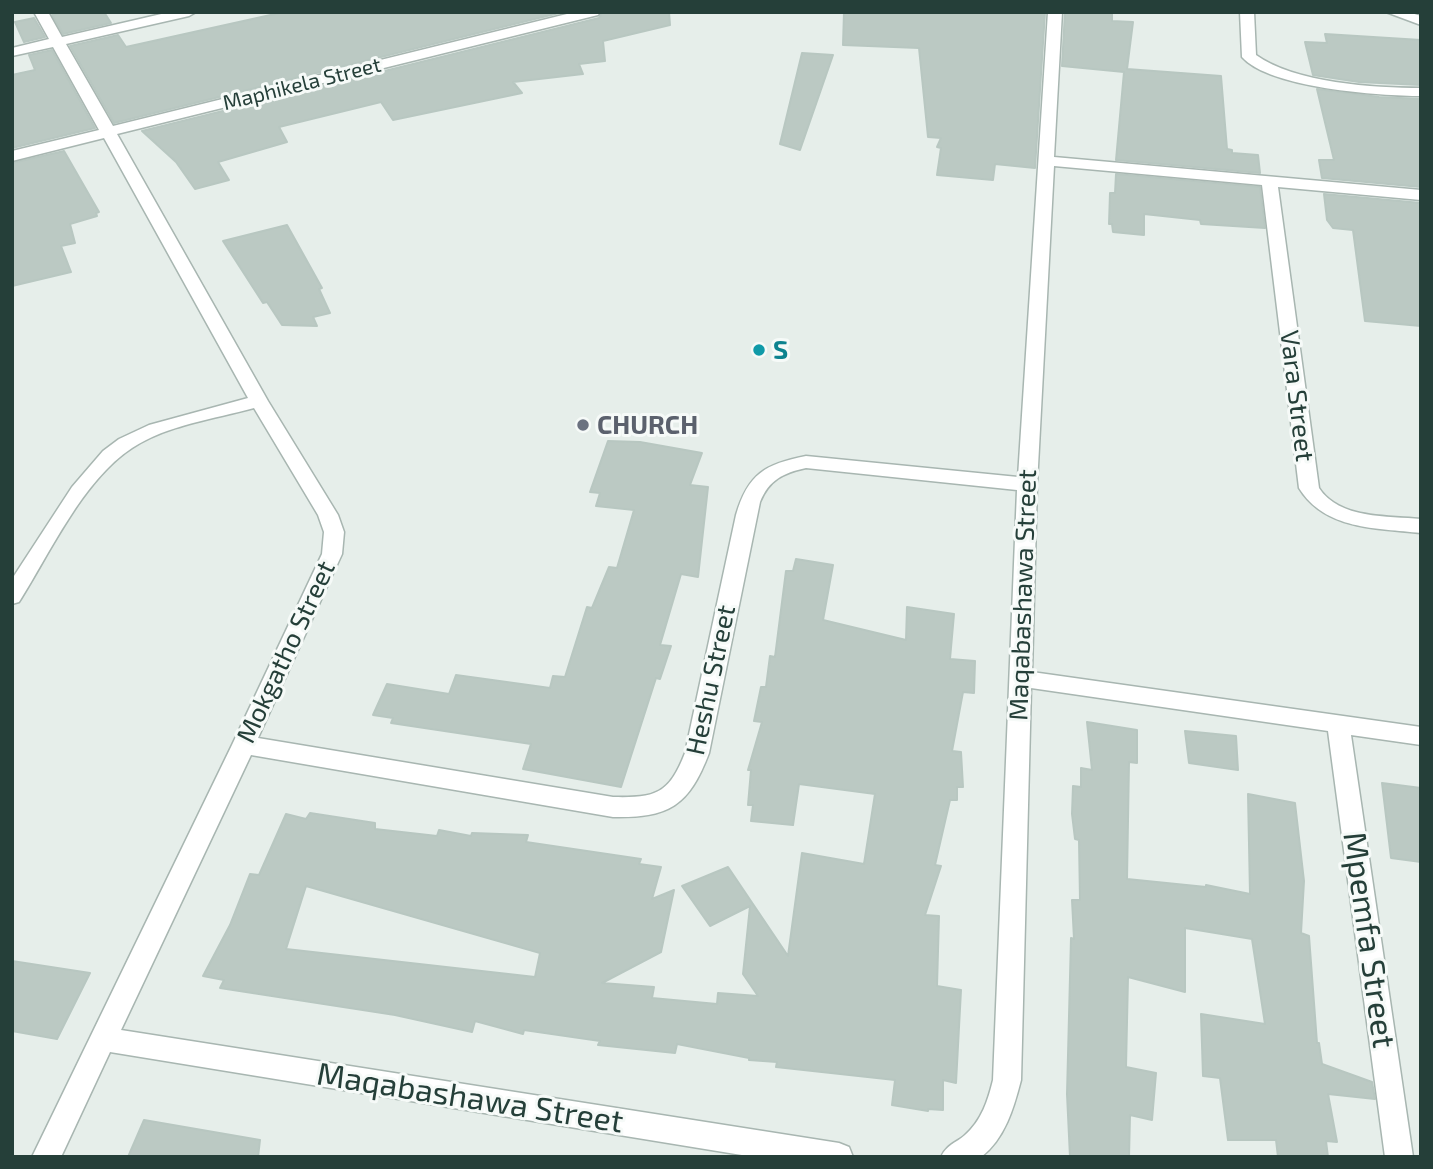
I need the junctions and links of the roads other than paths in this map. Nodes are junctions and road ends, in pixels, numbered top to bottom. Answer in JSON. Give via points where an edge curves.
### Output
{"nodes":[{"id":1,"x":41,"y":12,"type":"edge"},
{"id":2,"x":189,"y":12,"type":"edge"},
{"id":3,"x":593,"y":12,"type":"edge"},
{"id":4,"x":1055,"y":12,"type":"edge"},
{"id":5,"x":1247,"y":12,"type":"edge"},
{"id":6,"x":1393,"y":12,"type":"edge"},
{"id":7,"x":1421,"y":21,"type":"edge"},
{"id":8,"x":58,"y":42,"type":"junction"},
{"id":9,"x":12,"y":52,"type":"edge"},
{"id":10,"x":1421,"y":92,"type":"edge"},
{"id":11,"x":109,"y":132,"type":"junction"},
{"id":12,"x":12,"y":156,"type":"edge"},
{"id":13,"x":1045,"y":161,"type":"junction"},
{"id":14,"x":1269,"y":181,"type":"junction"},
{"id":15,"x":1421,"y":195,"type":"edge"},
{"id":16,"x":259,"y":401,"type":"junction"},
{"id":17,"x":1027,"y":485,"type":"junction"},
{"id":18,"x":1421,"y":526,"type":"edge"},
{"id":19,"x":12,"y":597,"type":"edge"},
{"id":20,"x":1019,"y":678,"type":"junction"},
{"id":21,"x":1338,"y":723,"type":"junction"},
{"id":22,"x":1421,"y":736,"type":"edge"},
{"id":23,"x":244,"y":745,"type":"junction"},
{"id":24,"x":102,"y":1040,"type":"junction"},
{"id":25,"x":46,"y":1157,"type":"edge"},
{"id":26,"x":839,"y":1157,"type":"edge"},
{"id":27,"x":955,"y":1157,"type":"edge"},
{"id":28,"x":1399,"y":1157,"type":"edge"}],
"edges":[{"from":1,"to":8,"type":"street","name":"Mokgatho Street"},
{"from":2,"to":8,"type":"street"},
{"from":3,"to":11,"type":"street","name":"Maphikela Street"},
{"from":4,"to":13,"type":"street","name":"Maqabashawa Street"},
{"from":5,"to":10,"type":"street","via":[[1249,57],[1265,69],[1299,79]]},
{"from":6,"to":7,"type":"street"},
{"from":8,"to":9,"type":"street"},
{"from":8,"to":11,"type":"street","name":"Mokgatho Street"},
{"from":11,"to":12,"type":"street","name":"Maphikela Street"},
{"from":11,"to":16,"type":"street","name":"Mokgatho Street"},
{"from":13,"to":14,"type":"street"},
{"from":13,"to":17,"type":"street","name":"Maqabashawa Street"},
{"from":14,"to":15,"type":"street"},
{"from":14,"to":18,"type":"street","name":"Vara Street","via":[[1312,498],[1353,518]]},
{"from":16,"to":19,"type":"street","via":[[151,432],[107,457],[90,475]]},
{"from":16,"to":23,"type":"street","name":"Mokgatho Street","via":[[328,514],[334,532],[332,554]]},
{"from":17,"to":20,"type":"street","name":"Maqabashawa Street"},
{"from":17,"to":23,"type":"street","name":"Heshu Street","via":[[806,462],[776,469],[763,478],[751,494],[697,753],[678,793],[660,805],[613,807]]},
{"from":20,"to":21,"type":"street"},
{"from":20,"to":27,"type":"street","name":"Maqabashawa Street","via":[[1007,1080],[989,1131]]},
{"from":21,"to":22,"type":"street"},
{"from":21,"to":28,"type":"street","name":"Mpemfa Street"},
{"from":23,"to":24,"type":"street","name":"Mokgatho Street"},
{"from":24,"to":25,"type":"street","name":"Mokgatho Street"},
{"from":24,"to":26,"type":"street","name":"Maqabashawa Street"}]}
